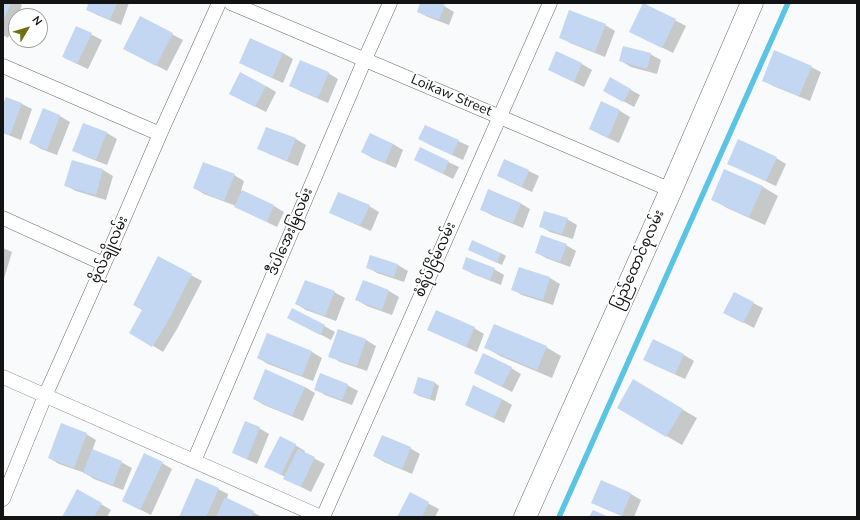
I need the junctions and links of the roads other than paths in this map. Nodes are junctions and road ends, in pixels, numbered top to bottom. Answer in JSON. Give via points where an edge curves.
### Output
{"nodes":[{"id":1,"x":219,"y":3,"type":"edge"},
{"id":2,"x":231,"y":3,"type":"edge"},
{"id":3,"x":390,"y":3,"type":"edge"},
{"id":4,"x":550,"y":3,"type":"edge"},
{"id":5,"x":752,"y":3,"type":"edge"},
{"id":6,"x":364,"y":59,"type":"junction"},
{"id":7,"x":3,"y":66,"type":"edge"},
{"id":8,"x":500,"y":116,"type":"junction"},
{"id":9,"x":160,"y":134,"type":"junction"},
{"id":10,"x":671,"y":190,"type":"junction"},
{"id":11,"x":3,"y":218,"type":"edge"},
{"id":12,"x":104,"y":264,"type":"junction"},
{"id":13,"x":3,"y":377,"type":"edge"},
{"id":14,"x":45,"y":396,"type":"junction"},
{"id":15,"x":194,"y":461,"type":"junction"},
{"id":16,"x":3,"y":499,"type":"edge"},
{"id":17,"x":322,"y":517,"type":"edge"},
{"id":18,"x":525,"y":517,"type":"edge"}],
"edges":[{"from":1,"to":9,"type":"street","name":"ဗိုလ်ချိုလမ်း"},
{"from":2,"to":6,"type":"street","name":"Loikaw Street"},
{"from":3,"to":6,"type":"street","name":"ဒီပါအေးမြလမ်း"},
{"from":4,"to":8,"type":"street","name":"စံရိပ်ငြိမ်လမ်း"},
{"from":5,"to":10,"type":"main road","name":"ပြည်ထောင်စုလမ်း"},
{"from":6,"to":8,"type":"street","name":"Loikaw Street"},
{"from":6,"to":15,"type":"street","name":"ဒီပါအေးမြလမ်း"},
{"from":7,"to":9,"type":"street"},
{"from":8,"to":10,"type":"street","name":"Loikaw Street"},
{"from":8,"to":17,"type":"street","name":"စံရိပ်ငြိမ်လမ်း"},
{"from":9,"to":12,"type":"street","name":"ဗိုလ်ချိုလမ်း"},
{"from":10,"to":18,"type":"main road","name":"ပြည်ထောင်စုလမ်း"},
{"from":11,"to":12,"type":"street"},
{"from":12,"to":14,"type":"street","name":"ဗိုလ်ချိုလမ်း"},
{"from":13,"to":14,"type":"street"},
{"from":14,"to":15,"type":"street"},
{"from":14,"to":16,"type":"street","name":"ဗိုလ်ချိုလမ်း"},
{"from":15,"to":17,"type":"street"}]}
